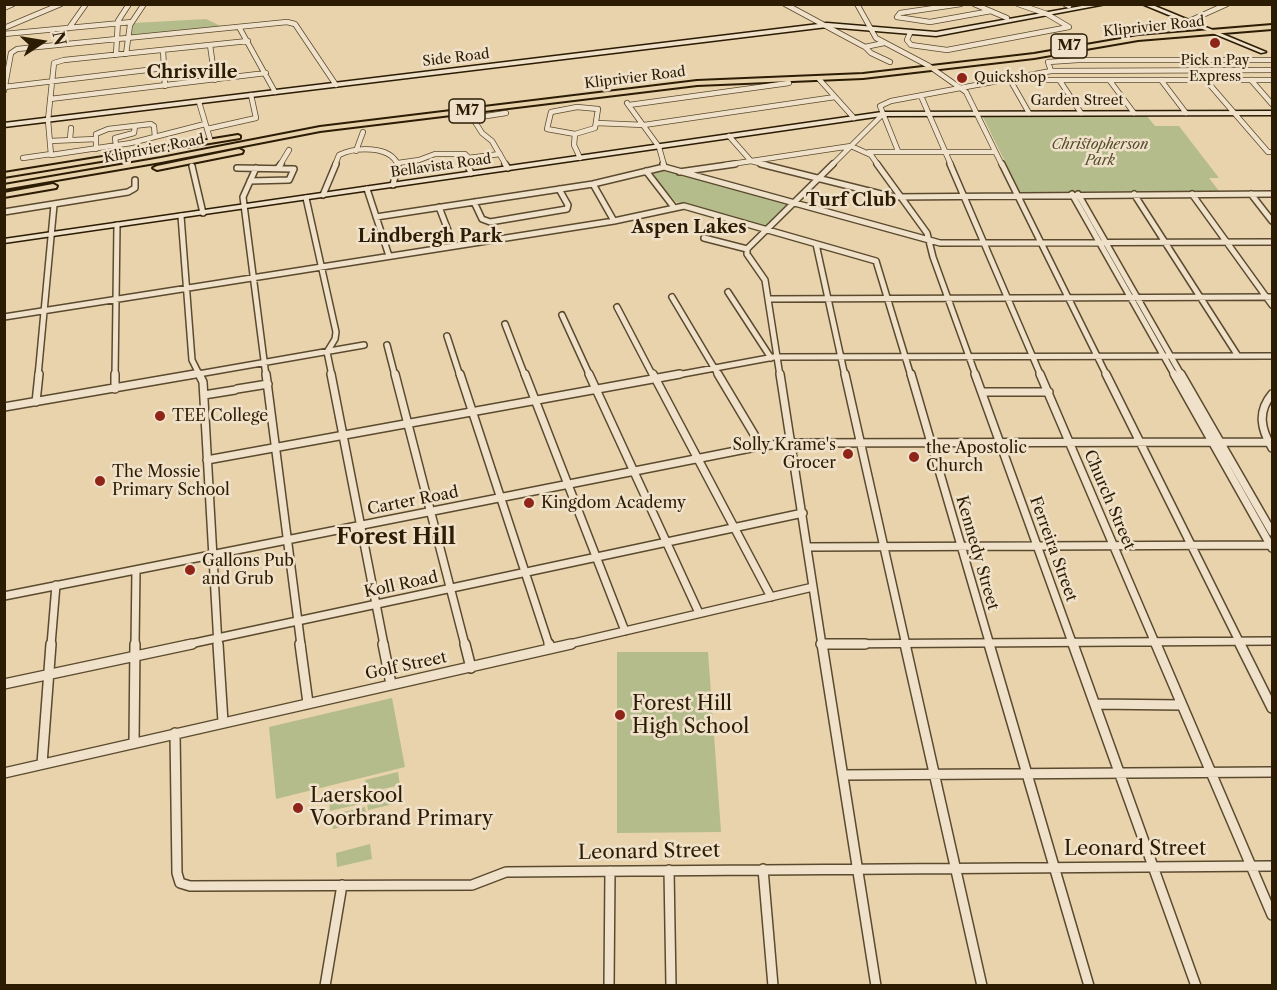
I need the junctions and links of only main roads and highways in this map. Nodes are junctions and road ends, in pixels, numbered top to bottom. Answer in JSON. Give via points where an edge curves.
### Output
{"nodes":[{"id":1,"x":1272,"y":25,"type":"edge"},
{"id":2,"x":931,"y":67,"type":"junction"},
{"id":3,"x":320,"y":129,"type":"junction"},
{"id":4,"x":272,"y":133,"type":"junction"},
{"id":5,"x":4,"y":175,"type":"edge"},
{"id":6,"x":4,"y":182,"type":"edge"},
{"id":7,"x":4,"y":187,"type":"edge"},
{"id":8,"x":4,"y":195,"type":"edge"}],
"edges":[{"from":1,"to":2,"type":"main road","name":"Kliprivier Road","number":"M7","via":[[1138,38],[1036,56]]},
{"from":2,"to":3,"type":"main road","name":"Kliprivier Road","number":"M7","via":[[819,79],[697,83]]},
{"from":2,"to":4,"type":"main road","name":"Kliprivier Road","number":"M7","via":[[839,75],[690,80]]},
{"from":3,"to":7,"type":"main road","name":"Kliprivier Road","number":"M7"},
{"from":3,"to":8,"type":"main road","via":[[197,161]]},
{"from":4,"to":5,"type":"main road"},
{"from":4,"to":6,"type":"main road","name":"Kliprivier Road","number":"M7"}]}
